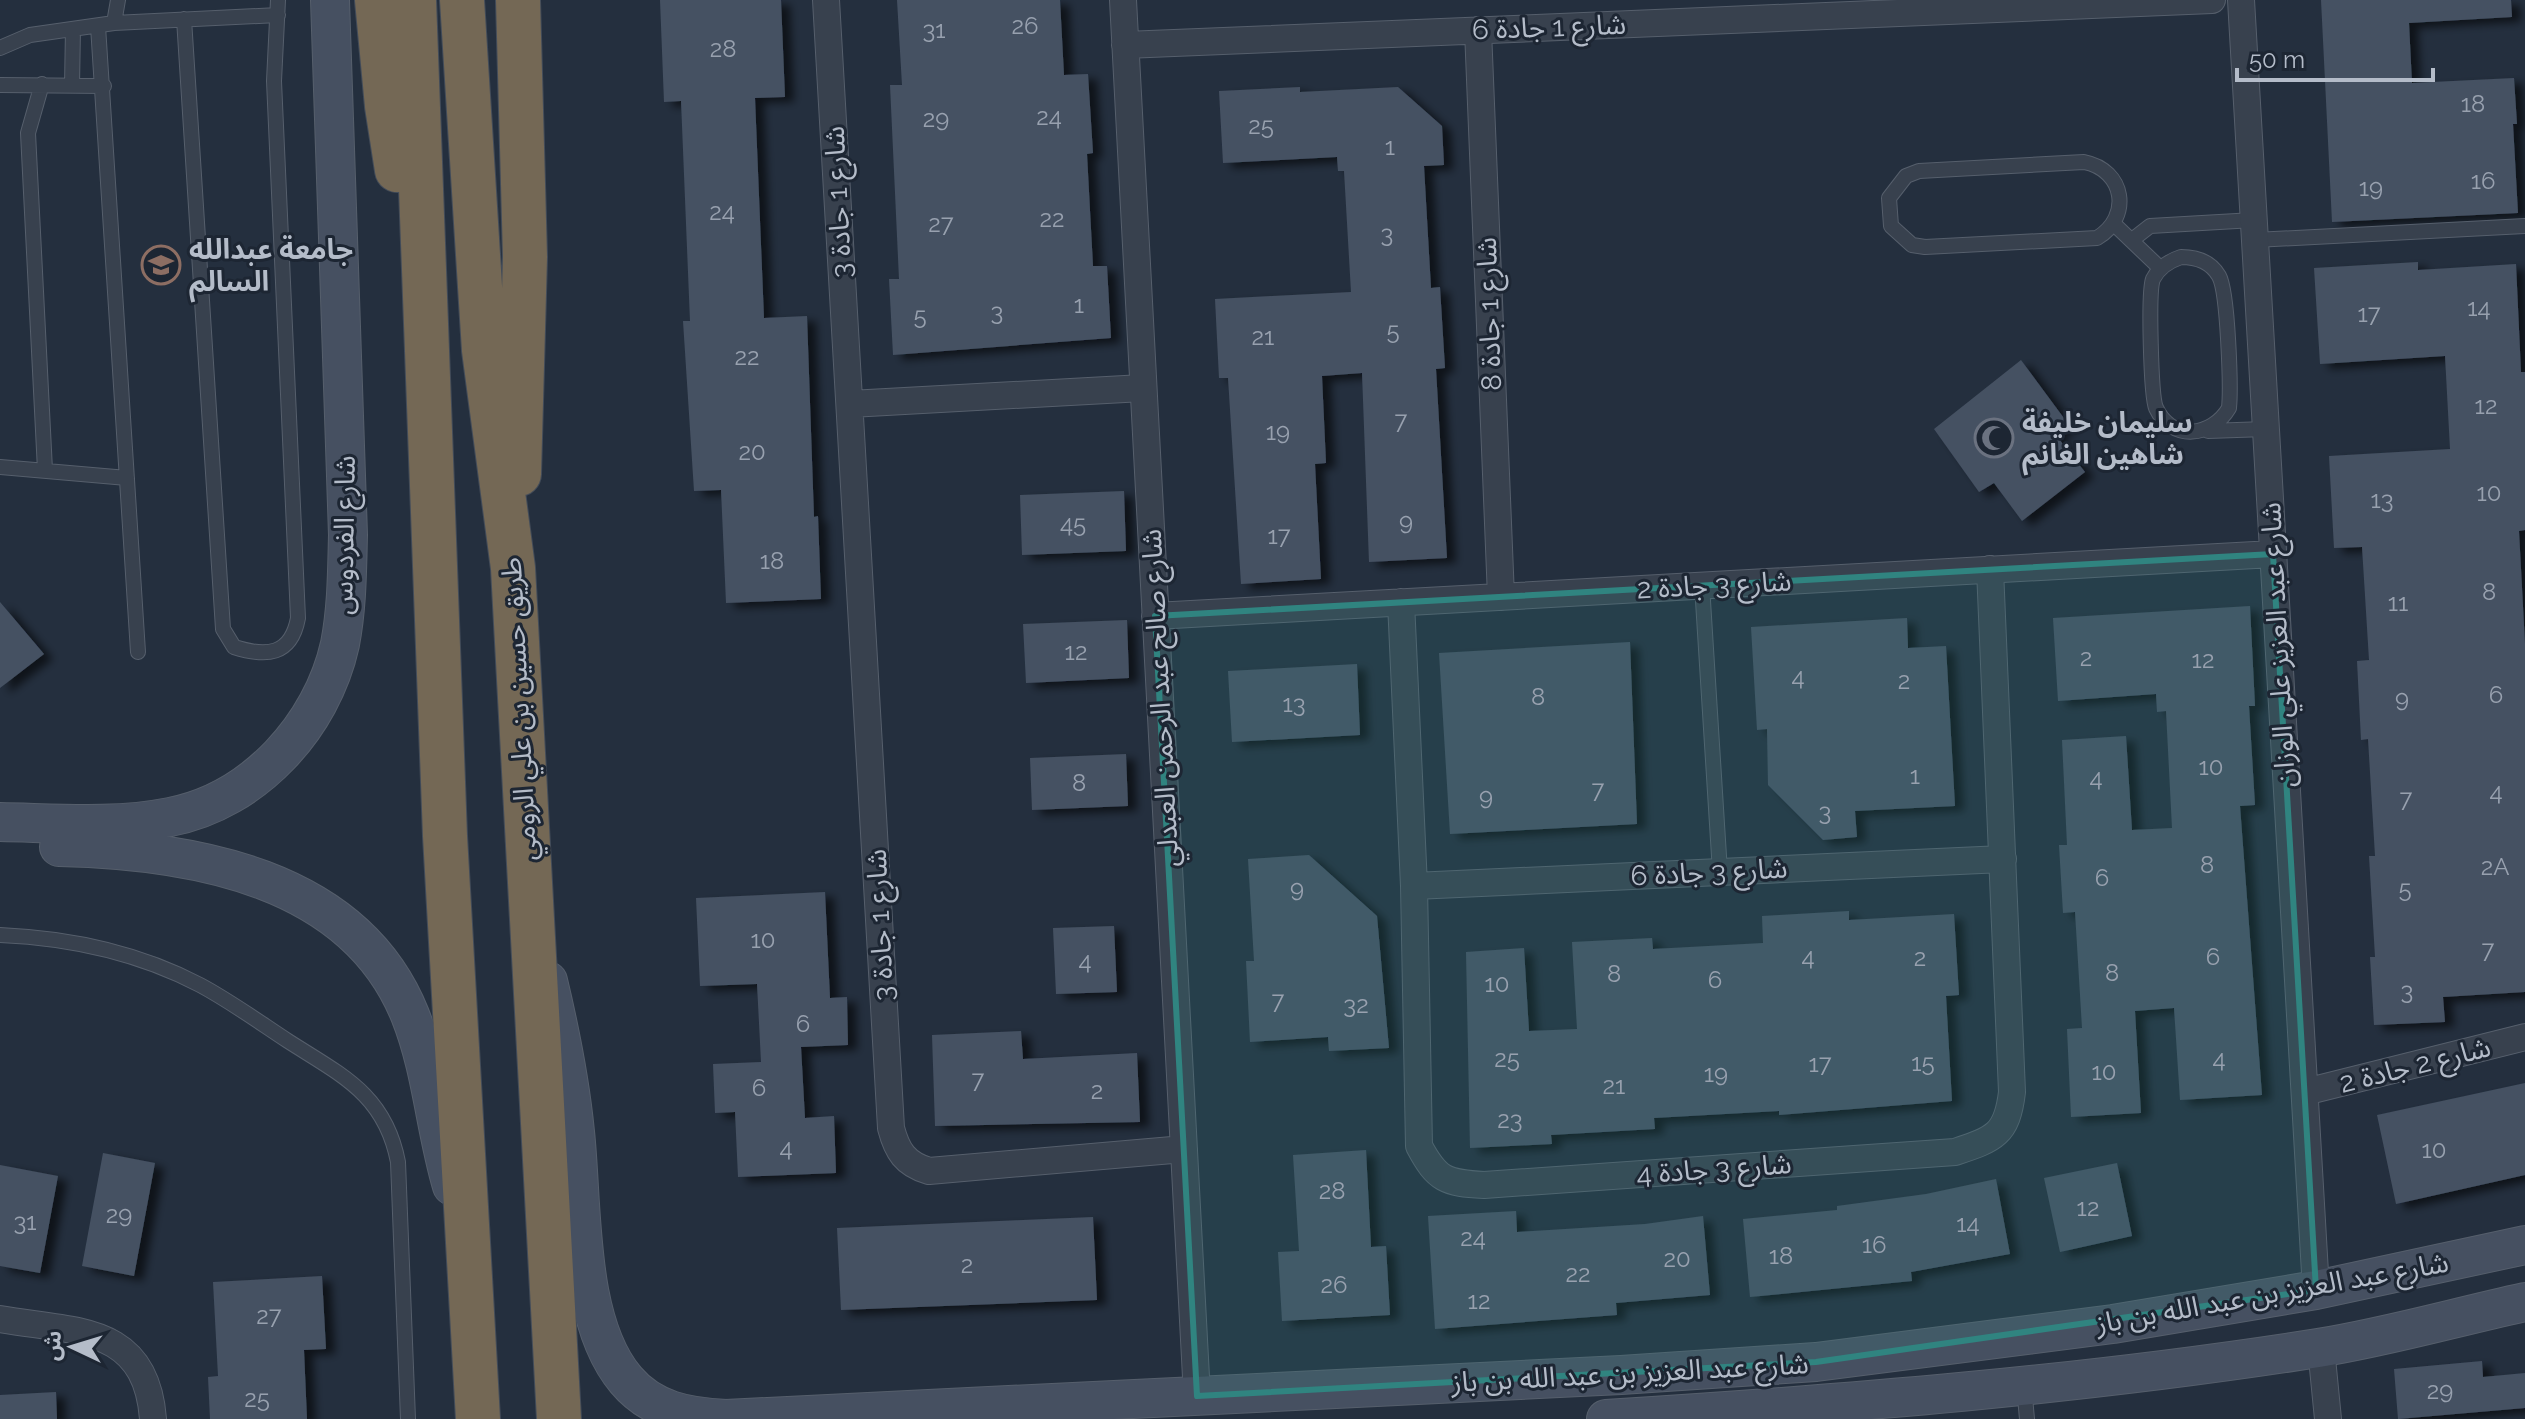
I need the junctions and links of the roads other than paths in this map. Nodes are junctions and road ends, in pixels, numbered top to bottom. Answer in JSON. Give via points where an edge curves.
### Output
{"nodes":[{"id":1,"x":118,"y":0,"type":"edge"},
{"id":2,"x":330,"y":0,"type":"edge"},
{"id":3,"x":377,"y":0,"type":"edge"},
{"id":4,"x":414,"y":0,"type":"edge"},
{"id":5,"x":462,"y":0,"type":"edge"},
{"id":6,"x":518,"y":0,"type":"edge"},
{"id":7,"x":826,"y":0,"type":"edge"},
{"id":8,"x":1123,"y":0,"type":"edge"},
{"id":9,"x":2212,"y":0,"type":"edge"},
{"id":10,"x":2241,"y":0,"type":"edge"},
{"id":11,"x":1940,"y":6,"type":"edge"},
{"id":12,"x":278,"y":7,"type":"edge"},
{"id":13,"x":184,"y":19,"type":"junction"},
{"id":14,"x":114,"y":23,"type":"junction"},
{"id":15,"x":98,"y":26,"type":"junction"},
{"id":16,"x":73,"y":29,"type":"junction"},
{"id":17,"x":1478,"y":30,"type":"junction"},
{"id":18,"x":1125,"y":45,"type":"junction"},
{"id":19,"x":0,"y":48,"type":"edge"},
{"id":20,"x":42,"y":84,"type":"junction"},
{"id":21,"x":0,"y":85,"type":"edge"},
{"id":22,"x":72,"y":85,"type":"junction"},
{"id":23,"x":104,"y":86,"type":"junction"},
{"id":24,"x":2114,"y":224,"type":"junction"},
{"id":25,"x":2525,"y":226,"type":"edge"},
{"id":26,"x":2254,"y":230,"type":"junction"},
{"id":27,"x":423,"y":239,"type":"junction"},
{"id":28,"x":2132,"y":240,"type":"junction"},
{"id":29,"x":2160,"y":268,"type":"junction"},
{"id":30,"x":1143,"y":388,"type":"junction"},
{"id":31,"x":850,"y":404,"type":"junction"},
{"id":32,"x":2266,"y":429,"type":"junction"},
{"id":33,"x":2203,"y":431,"type":"junction"},
{"id":34,"x":0,"y":467,"type":"edge"},
{"id":35,"x":45,"y":470,"type":"junction"},
{"id":36,"x":127,"y":478,"type":"junction"},
{"id":37,"x":2273,"y":554,"type":"junction"},
{"id":38,"x":513,"y":568,"type":"junction"},
{"id":39,"x":1990,"y":569,"type":"junction"},
{"id":40,"x":1702,"y":585,"type":"junction"},
{"id":41,"x":1501,"y":597,"type":"junction"},
{"id":42,"x":1401,"y":602,"type":"junction"},
{"id":43,"x":1155,"y":616,"type":"junction"},
{"id":44,"x":138,"y":652,"type":"dead end"},
{"id":45,"x":0,"y":822,"type":"edge"},
{"id":46,"x":0,"y":845,"type":"edge"},
{"id":47,"x":2003,"y":859,"type":"junction"},
{"id":48,"x":1720,"y":872,"type":"junction"},
{"id":49,"x":1414,"y":886,"type":"junction"},
{"id":50,"x":532,"y":923,"type":"junction"},
{"id":51,"x":0,"y":935,"type":"edge"},
{"id":52,"x":2525,"y":1037,"type":"edge"},
{"id":53,"x":2305,"y":1092,"type":"junction"},
{"id":54,"x":1184,"y":1149,"type":"junction"},
{"id":55,"x":467,"y":1233,"type":"junction"},
{"id":56,"x":2525,"y":1245,"type":"edge"},
{"id":57,"x":2316,"y":1290,"type":"junction"},
{"id":58,"x":2525,"y":1302,"type":"edge"},
{"id":59,"x":0,"y":1319,"type":"edge"},
{"id":60,"x":2002,"y":1338,"type":"junction"},
{"id":61,"x":2321,"y":1348,"type":"junction"},
{"id":62,"x":1816,"y":1362,"type":"junction"},
{"id":63,"x":1197,"y":1396,"type":"junction"},
{"id":64,"x":2025,"y":1402,"type":"edge"},
{"id":65,"x":1846,"y":1403,"type":"junction"},
{"id":66,"x":1686,"y":1415,"type":"junction"},
{"id":67,"x":153,"y":1419,"type":"edge"},
{"id":68,"x":408,"y":1419,"type":"edge"},
{"id":69,"x":478,"y":1419,"type":"edge"},
{"id":70,"x":559,"y":1419,"type":"edge"},
{"id":71,"x":726,"y":1419,"type":"edge"},
{"id":72,"x":1606,"y":1419,"type":"edge"},
{"id":73,"x":2328,"y":1419,"type":"edge"}],
"edges":[{"from":1,"to":14,"type":"lane"},
{"from":2,"to":45,"type":"street","name":"شارع الفردوس","via":[[348,535],[345,615],[328,680],[314,710],[278,757],[217,802],[148,820]]},
{"from":3,"to":27,"type":"highway","via":[[391,140],[408,207]]},
{"from":4,"to":27,"type":"highway"},
{"from":5,"to":38,"type":"highway","name":"طريق حسين بن علي الرومي","via":[[484,350]]},
{"from":6,"to":38,"type":"highway","via":[[525,288]]},
{"from":7,"to":31,"type":"street","name":"شارع 1 جادة 3"},
{"from":8,"to":18,"type":"street","name":"شارع صالح عبد الرحمن العبدلي"},
{"from":9,"to":11,"type":"street","name":"شارع 1 جادة 6"},
{"from":10,"to":26,"type":"street","name":"شارع عبد العزيز علي الوزان"},
{"from":11,"to":17,"type":"street","name":"شارع 1 جادة 6"},
{"from":12,"to":13,"type":"lane"},
{"from":12,"to":13,"type":"lane","via":[[274,81],[298,618],[295,636],[275,652],[234,647],[223,629]]},
{"from":13,"to":14,"type":"lane"},
{"from":14,"to":15,"type":"lane"},
{"from":15,"to":16,"type":"lane"},
{"from":15,"to":23,"type":"lane"},
{"from":16,"to":19,"type":"lane","via":[[30,35]]},
{"from":16,"to":22,"type":"lane"},
{"from":17,"to":18,"type":"street","name":"شارع 1 جادة 6"},
{"from":17,"to":41,"type":"street","name":"شارع 1 جادة 8"},
{"from":18,"to":30,"type":"street","name":"شارع صالح عبد الرحمن العبدلي"},
{"from":20,"to":21,"type":"lane"},
{"from":20,"to":22,"type":"lane"},
{"from":20,"to":35,"type":"lane","via":[[28,133]]},
{"from":22,"to":23,"type":"lane"},
{"from":23,"to":36,"type":"lane"},
{"from":24,"to":24,"type":"lane","via":[[2121,202],[2114,180],[2107,171],[2084,162],[1919,171],[1895,186],[1887,212],[1899,237],[1925,247],[2086,240]]},
{"from":24,"to":28,"type":"lane"},
{"from":25,"to":26,"type":"lane"},
{"from":26,"to":28,"type":"lane","via":[[2150,226]]},
{"from":26,"to":32,"type":"street","name":"شارع عبد العزيز علي الوزان"},
{"from":27,"to":55,"type":"highway","via":[[445,836]]},
{"from":28,"to":29,"type":"lane"},
{"from":29,"to":33,"type":"lane","via":[[2150,297],[2154,402],[2170,426]]},
{"from":29,"to":33,"type":"lane","via":[[2193,257],[2214,269],[2224,290],[2230,402],[2223,418]]},
{"from":30,"to":31,"type":"street"},
{"from":30,"to":43,"type":"street","name":"شارع صالح عبد الرحمن العبدلي"},
{"from":31,"to":54,"type":"street","name":"شارع 1 جادة 3","via":[[891,1128],[897,1150],[915,1167],[929,1171]]},
{"from":32,"to":33,"type":"lane"},
{"from":32,"to":37,"type":"street","name":"شارع عبد العزيز علي الوزان"},
{"from":34,"to":35,"type":"lane"},
{"from":35,"to":36,"type":"lane"},
{"from":36,"to":44,"type":"lane"},
{"from":37,"to":39,"type":"street","name":"شارع 3 جادة 2"},
{"from":37,"to":53,"type":"street","name":"شارع عبد العزيز علي الوزان"},
{"from":38,"to":50,"type":"highway","name":"طريق حسين بن علي الرومي"},
{"from":39,"to":40,"type":"street","name":"شارع 3 جادة 2"},
{"from":39,"to":47,"type":"street","name":"شارع 3 جادة 4"},
{"from":40,"to":41,"type":"street","name":"شارع 3 جادة 2"},
{"from":40,"to":48,"type":"lane"},
{"from":41,"to":42,"type":"street","name":"شارع 3 جادة 2"},
{"from":42,"to":43,"type":"street","name":"شارع 3 جادة 2"},
{"from":42,"to":49,"type":"street","name":"شارع 3 جادة 4"},
{"from":43,"to":54,"type":"street","name":"شارع صالح عبد الرحمن العبدلي"},
{"from":46,"to":55,"type":"street","via":[[94,848],[219,867],[286,887],[336,918],[377,959],[409,1013]]},
{"from":47,"to":48,"type":"street","name":"شارع 3 جادة 6"},
{"from":47,"to":49,"type":"street","name":"شارع 3 جادة 4","via":[[2012,1092],[2009,1122],[1988,1141],[1955,1152],[1484,1185],[1456,1184],[1433,1173],[1419,1146]]},
{"from":48,"to":49,"type":"street","name":"شارع 3 جادة 6"},
{"from":50,"to":70,"type":"highway","name":"طريق حسين بن علي الرومي"},
{"from":50,"to":71,"type":"street","name":"شارع عبد العزيز بن عبد الله بن باز","via":[[569,1082],[588,1271],[607,1348],[629,1383],[649,1401],[673,1412]]},
{"from":51,"to":68,"type":"lane","via":[[100,949],[169,970],[203,986],[369,1097],[389,1127],[398,1162]]},
{"from":52,"to":53,"type":"street","name":"شارع 2 جادة 2"},
{"from":53,"to":57,"type":"street","name":"شارع عبد العزيز علي الوزان"},
{"from":54,"to":63,"type":"street","name":"شارع صالح عبد الرحمن العبدلي"},
{"from":55,"to":69,"type":"highway"},
{"from":56,"to":57,"type":"street","name":"شارع عبد العزيز بن عبد الله بن باز"},
{"from":57,"to":60,"type":"street","name":"شارع عبد العزيز بن عبد الله بن باز"},
{"from":58,"to":61,"type":"street","name":"شارع عبد العزيز بن عبد الله بن باز"},
{"from":59,"to":67,"type":"street","via":[[106,1337],[122,1347],[148,1387]]},
{"from":60,"to":62,"type":"street","name":"شارع عبد العزيز بن عبد الله بن باز"},
{"from":60,"to":65,"type":"street","via":[[1976,1355],[1848,1381]]},
{"from":61,"to":64,"type":"street","name":"شارع عبد العزيز بن عبد الله بن باز"},
{"from":61,"to":73,"type":"street"},
{"from":62,"to":63,"type":"street","name":"شارع عبد العزيز بن عبد الله بن باز"},
{"from":62,"to":66,"type":"street","via":[[1815,1390],[1804,1395],[1707,1401]]},
{"from":63,"to":71,"type":"street","name":"شارع عبد العزيز بن عبد الله بن باز"},
{"from":64,"to":65,"type":"street","name":"شارع عبد العزيز بن عبد الله بن باز"},
{"from":65,"to":66,"type":"street","name":"شارع عبد العزيز بن عبد الله بن باز"},
{"from":66,"to":72,"type":"street","name":"شارع عبد العزيز بن عبد الله بن باز"}]}
